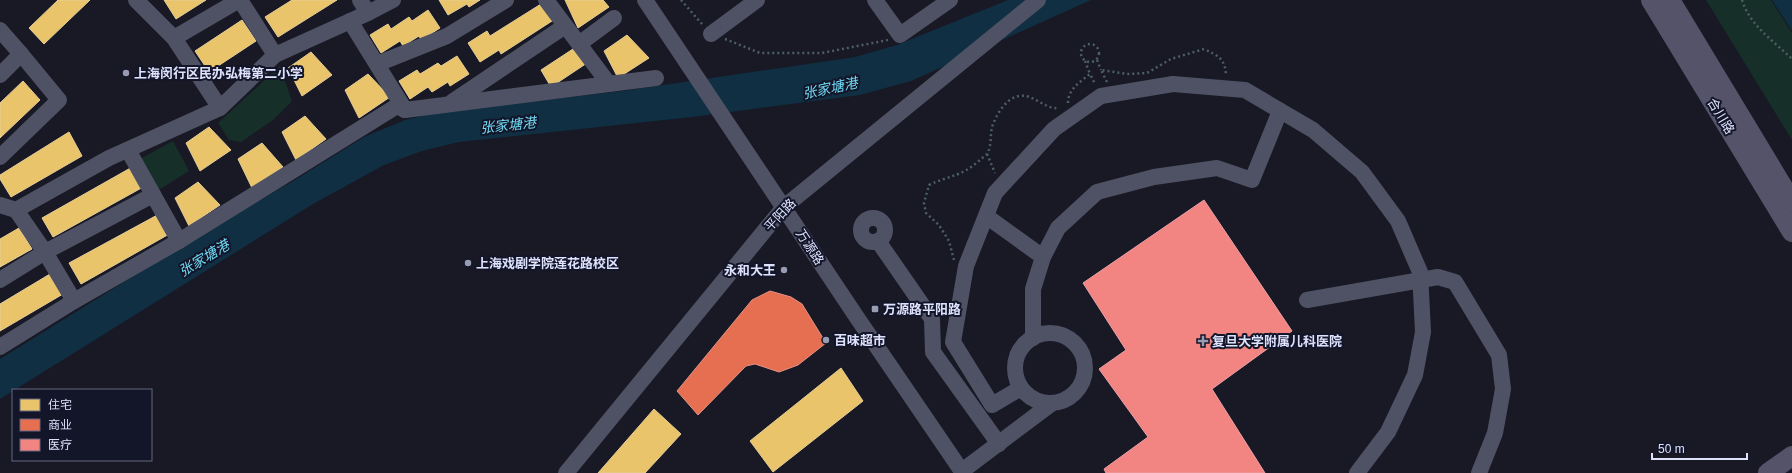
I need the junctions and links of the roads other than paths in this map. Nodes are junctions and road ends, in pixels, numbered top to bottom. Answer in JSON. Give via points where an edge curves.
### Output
{"nodes":[{"id":1,"x":136,"y":0,"type":"edge"},
{"id":2,"x":239,"y":0,"type":"edge"},
{"id":3,"x":393,"y":0,"type":"edge"},
{"id":4,"x":506,"y":0,"type":"edge"},
{"id":5,"x":546,"y":0,"type":"edge"},
{"id":6,"x":645,"y":0,"type":"edge"},
{"id":7,"x":757,"y":0,"type":"edge"},
{"id":8,"x":875,"y":0,"type":"edge"},
{"id":9,"x":950,"y":0,"type":"edge"},
{"id":10,"x":1038,"y":0,"type":"edge"},
{"id":11,"x":1651,"y":0,"type":"edge"},
{"id":12,"x":1670,"y":0,"type":"edge"},
{"id":13,"x":364,"y":7,"type":"edge"},
{"id":14,"x":614,"y":18,"type":"dead end"},
{"id":15,"x":350,"y":21,"type":"junction"},
{"id":16,"x":565,"y":26,"type":"junction"},
{"id":17,"x":0,"y":30,"type":"edge"},
{"id":18,"x":711,"y":34,"type":"road end"},
{"id":19,"x":174,"y":38,"type":"junction"},
{"id":20,"x":579,"y":44,"type":"junction"},
{"id":21,"x":21,"y":54,"type":"junction"},
{"id":22,"x":275,"y":55,"type":"junction"},
{"id":23,"x":377,"y":64,"type":"junction"},
{"id":24,"x":0,"y":75,"type":"edge"},
{"id":25,"x":656,"y":78,"type":"dead end"},
{"id":26,"x":609,"y":84,"type":"junction"},
{"id":27,"x":449,"y":104,"type":"junction"},
{"id":28,"x":220,"y":108,"type":"junction"},
{"id":29,"x":405,"y":110,"type":"junction"},
{"id":30,"x":1280,"y":111,"type":"junction"},
{"id":31,"x":128,"y":150,"type":"junction"},
{"id":32,"x":0,"y":157,"type":"edge"},
{"id":33,"x":153,"y":195,"type":"junction"},
{"id":34,"x":1792,"y":202,"type":"edge"},
{"id":35,"x":0,"y":204,"type":"edge"},
{"id":36,"x":784,"y":207,"type":"junction"},
{"id":37,"x":16,"y":210,"type":"junction"},
{"id":38,"x":986,"y":216,"type":"junction"},
{"id":39,"x":1792,"y":232,"type":"edge"},
{"id":40,"x":179,"y":241,"type":"junction"},
{"id":41,"x":878,"y":241,"type":"dead end"},
{"id":42,"x":45,"y":252,"type":"junction"},
{"id":43,"x":1043,"y":257,"type":"junction"},
{"id":44,"x":0,"y":280,"type":"edge"},
{"id":45,"x":1421,"y":281,"type":"junction"},
{"id":46,"x":1307,"y":300,"type":"dead end"},
{"id":47,"x":74,"y":301,"type":"junction"},
{"id":48,"x":1032,"y":338,"type":"junction"},
{"id":49,"x":0,"y":347,"type":"edge"},
{"id":50,"x":1021,"y":388,"type":"junction"},
{"id":51,"x":1051,"y":404,"type":"junction"},
{"id":52,"x":998,"y":444,"type":"junction"},
{"id":53,"x":1792,"y":456,"type":"edge"},
{"id":54,"x":962,"y":472,"type":"edge"},
{"id":55,"x":566,"y":473,"type":"edge"},
{"id":56,"x":1357,"y":473,"type":"edge"},
{"id":57,"x":1479,"y":473,"type":"edge"},
{"id":58,"x":1768,"y":473,"type":"edge"}],
"edges":[{"from":1,"to":19,"type":"street"},
{"from":2,"to":19,"type":"street"},
{"from":2,"to":22,"type":"street"},
{"from":3,"to":13,"type":"street"},
{"from":4,"to":23,"type":"street","via":[[447,36]]},
{"from":5,"to":16,"type":"street"},
{"from":6,"to":36,"type":"street","name":"万源路"},
{"from":7,"to":18,"type":"street"},
{"from":8,"to":9,"type":"street","via":[[900,35]]},
{"from":10,"to":36,"type":"street","name":"平阳路"},
{"from":11,"to":39,"type":"main road","name":"合川路"},
{"from":12,"to":34,"type":"main road","name":"合川路"},
{"from":13,"to":15,"type":"street"},
{"from":14,"to":20,"type":"street"},
{"from":15,"to":22,"type":"street"},
{"from":15,"to":23,"type":"street"},
{"from":16,"to":20,"type":"street"},
{"from":16,"to":27,"type":"street"},
{"from":17,"to":21,"type":"street"},
{"from":19,"to":28,"type":"street"},
{"from":20,"to":26,"type":"street"},
{"from":21,"to":24,"type":"street"},
{"from":21,"to":32,"type":"street","via":[[59,100]]},
{"from":22,"to":28,"type":"street"},
{"from":23,"to":29,"type":"street"},
{"from":25,"to":26,"type":"street"},
{"from":26,"to":27,"type":"street"},
{"from":27,"to":29,"type":"street"},
{"from":28,"to":31,"type":"street"},
{"from":29,"to":40,"type":"street","via":[[397,106]]},
{"from":30,"to":38,"type":"street","via":[[1245,90],[1173,84],[1107,95],[1054,129],[995,193]]},
{"from":30,"to":43,"type":"street","via":[[1252,180],[1217,168],[1154,177],[1097,192],[1058,228]]},
{"from":30,"to":45,"type":"street","via":[[1313,130],[1362,172],[1398,221],[1420,272]]},
{"from":31,"to":33,"type":"street"},
{"from":31,"to":37,"type":"street"},
{"from":33,"to":40,"type":"street"},
{"from":33,"to":42,"type":"street"},
{"from":35,"to":37,"type":"street"},
{"from":36,"to":54,"type":"street","name":"万源路"},
{"from":36,"to":55,"type":"street","name":"平阳路"},
{"from":37,"to":42,"type":"street"},
{"from":38,"to":43,"type":"street"},
{"from":38,"to":50,"type":"street","via":[[965,271],[953,342],[992,405]]},
{"from":40,"to":47,"type":"street"},
{"from":41,"to":52,"type":"street","via":[[932,318],[933,352]]},
{"from":42,"to":44,"type":"street"},
{"from":42,"to":47,"type":"street"},
{"from":43,"to":48,"type":"street","via":[[1033,289]]},
{"from":45,"to":46,"type":"street"},
{"from":45,"to":56,"type":"street","via":[[1423,332],[1415,375],[1388,432]]},
{"from":45,"to":57,"type":"street","via":[[1438,278],[1455,282],[1499,354],[1503,389],[1495,433]]},
{"from":47,"to":49,"type":"street"},
{"from":48,"to":50,"type":"street","via":[[1017,355],[1016,378]]},
{"from":48,"to":51,"type":"street","via":[[1055,333],[1076,344],[1082,354],[1085,376],[1080,387],[1072,396]]},
{"from":50,"to":51,"type":"street","via":[[1029,397]]},
{"from":51,"to":52,"type":"street"},
{"from":52,"to":54,"type":"street"},
{"from":53,"to":58,"type":"main road"}]}
